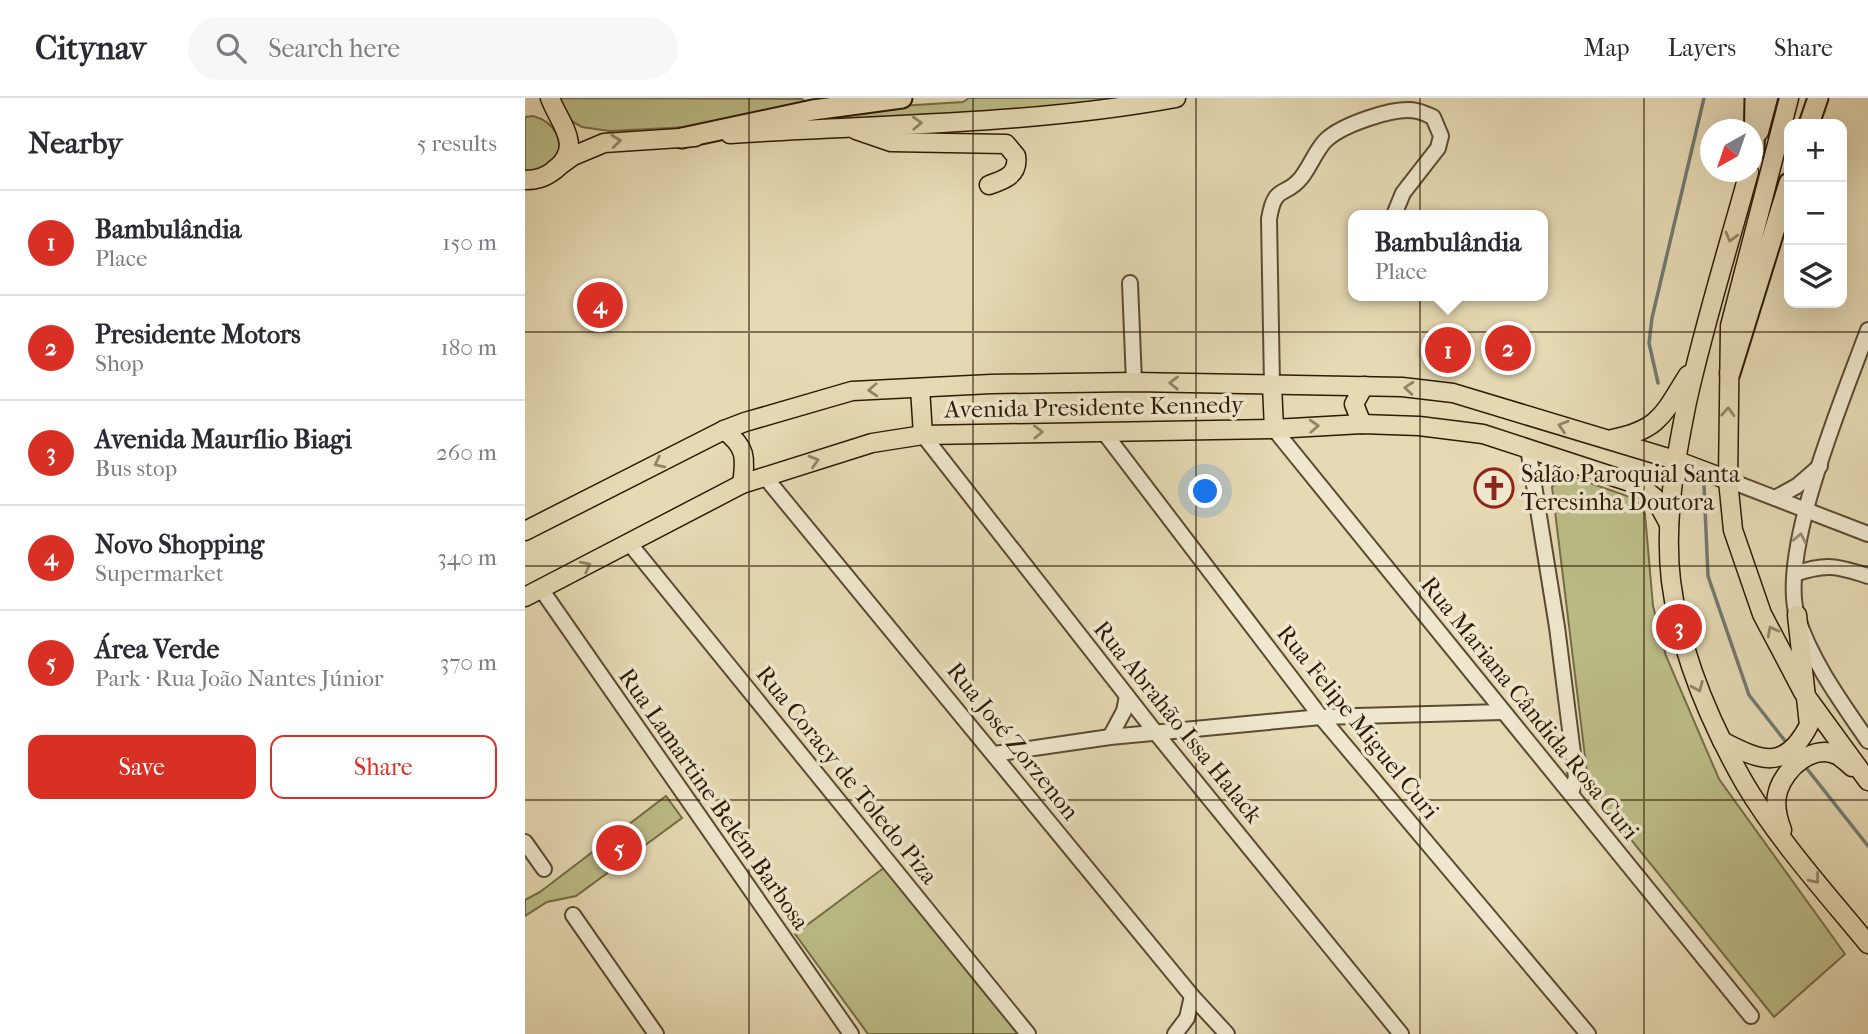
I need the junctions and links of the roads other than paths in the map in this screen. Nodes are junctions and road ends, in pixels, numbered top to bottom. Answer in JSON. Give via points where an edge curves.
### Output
{"nodes":[{"id":1,"x":550,"y":98,"type":"edge"},
{"id":2,"x":902,"y":98,"type":"edge"},
{"id":3,"x":1176,"y":98,"type":"edge"},
{"id":4,"x":1755,"y":98,"type":"edge"},
{"id":5,"x":1768,"y":98,"type":"edge"},
{"id":6,"x":1789,"y":98,"type":"edge"},
{"id":7,"x":1818,"y":98,"type":"edge"},
{"id":8,"x":1754,"y":119,"type":"edge"},
{"id":9,"x":1762,"y":119,"type":"edge"},
{"id":10,"x":1811,"y":119,"type":"edge"},
{"id":11,"x":846,"y":126,"type":"junction"},
{"id":12,"x":682,"y":138,"type":"junction"},
{"id":13,"x":555,"y":169,"type":"junction"},
{"id":14,"x":525,"y":180,"type":"edge"},
{"id":15,"x":1746,"y":182,"type":"edge"},
{"id":16,"x":989,"y":185,"type":"dead end"},
{"id":17,"x":1784,"y":199,"type":"edge"},
{"id":18,"x":1396,"y":210,"type":"edge"},
{"id":19,"x":1130,"y":283,"type":"dead end"},
{"id":20,"x":1868,"y":330,"type":"edge"},
{"id":21,"x":1696,"y":363,"type":"junction"},
{"id":22,"x":1730,"y":373,"type":"junction"},
{"id":23,"x":1134,"y":382,"type":"junction"},
{"id":24,"x":1272,"y":385,"type":"junction"},
{"id":25,"x":1364,"y":386,"type":"junction"},
{"id":26,"x":920,"y":388,"type":"junction"},
{"id":27,"x":1362,"y":424,"type":"junction"},
{"id":28,"x":1274,"y":429,"type":"junction"},
{"id":29,"x":724,"y":430,"type":"junction"},
{"id":30,"x":1103,"y":431,"type":"junction"},
{"id":31,"x":923,"y":435,"type":"junction"},
{"id":32,"x":1609,"y":440,"type":"junction"},
{"id":33,"x":1528,"y":448,"type":"junction"},
{"id":34,"x":1675,"y":460,"type":"junction"},
{"id":35,"x":1821,"y":465,"type":"junction"},
{"id":36,"x":765,"y":477,"type":"junction"},
{"id":37,"x":1728,"y":480,"type":"junction"},
{"id":38,"x":742,"y":484,"type":"junction"},
{"id":39,"x":1775,"y":498,"type":"junction"},
{"id":40,"x":1807,"y":509,"type":"junction"},
{"id":41,"x":1669,"y":524,"type":"junction"},
{"id":42,"x":525,"y":531,"type":"edge"},
{"id":43,"x":1868,"y":534,"type":"edge"},
{"id":44,"x":630,"y":544,"type":"junction"},
{"id":45,"x":1795,"y":574,"type":"junction"},
{"id":46,"x":1868,"y":576,"type":"edge"},
{"id":47,"x":533,"y":593,"type":"edge"},
{"id":48,"x":1797,"y":615,"type":"junction"},
{"id":49,"x":1804,"y":692,"type":"junction"},
{"id":50,"x":1127,"y":696,"type":"junction"},
{"id":51,"x":1502,"y":712,"type":"junction"},
{"id":52,"x":1321,"y":718,"type":"junction"},
{"id":53,"x":1156,"y":733,"type":"junction"},
{"id":54,"x":1866,"y":733,"type":"edge"},
{"id":55,"x":1110,"y":737,"type":"junction"},
{"id":56,"x":1722,"y":741,"type":"junction"},
{"id":57,"x":1807,"y":746,"type":"junction"},
{"id":58,"x":994,"y":754,"type":"junction"},
{"id":59,"x":1868,"y":780,"type":"edge"},
{"id":60,"x":1570,"y":794,"type":"junction"},
{"id":61,"x":525,"y":842,"type":"edge"},
{"id":62,"x":1786,"y":843,"type":"junction"},
{"id":63,"x":544,"y":869,"type":"dead end"},
{"id":64,"x":573,"y":915,"type":"dead end"},
{"id":65,"x":1868,"y":944,"type":"edge"},
{"id":66,"x":1192,"y":996,"type":"junction"},
{"id":67,"x":1751,"y":1016,"type":"dead end"},
{"id":68,"x":656,"y":1034,"type":"edge"},
{"id":69,"x":851,"y":1034,"type":"edge"},
{"id":70,"x":1028,"y":1034,"type":"edge"},
{"id":71,"x":1175,"y":1034,"type":"edge"},
{"id":72,"x":1227,"y":1034,"type":"edge"},
{"id":73,"x":1401,"y":1034,"type":"edge"},
{"id":74,"x":1588,"y":1034,"type":"edge"}],
"edges":[{"from":1,"to":13,"type":"main road","via":[[569,143],[563,162]]},
{"from":2,"to":12,"type":"highway","via":[[813,110]]},
{"from":11,"to":3,"type":"main road","one_way":true,"via":[[1027,119]]},
{"from":4,"to":8,"type":"highway"},
{"from":5,"to":9,"type":"main road"},
{"from":6,"to":22,"type":"main road","via":[[1730,326]]},
{"from":7,"to":10,"type":"highway"},
{"from":11,"to":12,"type":"main road"},
{"from":11,"to":16,"type":"main road","via":[[891,142],[1006,144],[1015,153],[1016,168],[1011,176]]},
{"from":13,"to":12,"type":"main road","one_way":true,"via":[[604,143]]},
{"from":13,"to":14,"type":"main road","via":[[541,178]]},
{"from":15,"to":21,"type":"main road","one_way":true},
{"from":17,"to":22,"type":"highway"},
{"from":18,"to":24,"type":"street","via":[[1403,193],[1438,148],[1441,136],[1433,117],[1417,110],[1386,113],[1347,127],[1326,141],[1299,181],[1272,202]]},
{"from":19,"to":23,"type":"street"},
{"from":20,"to":35,"type":"street"},
{"from":21,"to":32,"type":"main road","via":[[1664,414],[1651,426]]},
{"from":21,"to":34,"type":"main road"},
{"from":37,"to":22,"type":"main road","one_way":true},
{"from":24,"to":23,"type":"main road","name":"Avenida Presidente Kennedy","one_way":true},
{"from":23,"to":26,"type":"main road","name":"Avenida Presidente Kennedy"},
{"from":24,"to":25,"type":"main road","name":"Avenida Presidente Kennedy"},
{"from":24,"to":28,"type":"main road"},
{"from":25,"to":27,"type":"main road","via":[[1354,404]]},
{"from":32,"to":25,"type":"main road","name":"Avenida Presidente Kennedy","one_way":true,"via":[[1453,393]]},
{"from":26,"to":29,"type":"main road","name":"Avenida Presidente Kennedy","one_way":true,"via":[[852,391]]},
{"from":26,"to":31,"type":"main road"},
{"from":28,"to":27,"type":"main road","name":"Avenida Presidente Kennedy","one_way":true},
{"from":27,"to":33,"type":"main road","name":"Avenida Presidente Kennedy","via":[[1483,434]]},
{"from":28,"to":30,"type":"main road","name":"Avenida Presidente Kennedy"},
{"from":28,"to":51,"type":"street","name":"Rua Mariana Cândida Rosa Curi"},
{"from":29,"to":38,"type":"main road","via":[[738,441],[744,457]]},
{"from":29,"to":42,"type":"main road","name":"Avenida Presidente Kennedy","one_way":true},
{"from":31,"to":30,"type":"main road","name":"Avenida Presidente Kennedy","one_way":true},
{"from":30,"to":52,"type":"street","name":"Rua Felipe Miguel Curi"},
{"from":36,"to":31,"type":"main road","name":"Avenida Presidente Kennedy","one_way":true,"via":[[872,443]]},
{"from":31,"to":50,"type":"street","name":"Rua Abrahão Issa Halack"},
{"from":32,"to":34,"type":"main road","name":"Avenida Presidente Kennedy"},
{"from":33,"to":41,"type":"main road","name":"Avenida Presidente Kennedy","via":[[1639,485],[1655,498]]},
{"from":33,"to":60,"type":"street","via":[[1576,777]]},
{"from":34,"to":37,"type":"main road","name":"Avenida Presidente Kennedy"},
{"from":34,"to":41,"type":"main road"},
{"from":35,"to":39,"type":"street"},
{"from":35,"to":40,"type":"street"},
{"from":36,"to":38,"type":"main road","name":"Avenida Presidente Kennedy"},
{"from":36,"to":58,"type":"street","name":"Rua José Zorzenon"},
{"from":37,"to":39,"type":"street"},
{"from":49,"to":37,"type":"main road","one_way":true,"via":[[1749,581],[1733,530]]},
{"from":38,"to":44,"type":"main road","name":"Avenida Presidente Kennedy"},
{"from":39,"to":40,"type":"street"},
{"from":40,"to":43,"type":"street"},
{"from":45,"to":40,"type":"street","one_way":true},
{"from":41,"to":56,"type":"main road","one_way":true,"via":[[1679,627],[1695,680]]},
{"from":47,"to":44,"type":"main road","name":"Avenida Presidente Kennedy","one_way":true},
{"from":44,"to":70,"type":"street","name":"Rua Coracy de Toledo Piza"},
{"from":45,"to":46,"type":"street","via":[[1828,565]]},
{"from":45,"to":48,"type":"street"},
{"from":47,"to":69,"type":"street","name":"Rua Lamartine Belém Barbosa"},
{"from":48,"to":49,"type":"main road"},
{"from":48,"to":54,"type":"street","via":[[1811,650]]},
{"from":49,"to":57,"type":"main road"},
{"from":49,"to":59,"type":"main road"},
{"from":50,"to":53,"type":"street","name":"Rua Abrahão Issa Halack"},
{"from":50,"to":55,"type":"street"},
{"from":51,"to":52,"type":"street"},
{"from":51,"to":60,"type":"street","name":"Rua Mariana Cândida Rosa Curi"},
{"from":52,"to":53,"type":"street"},
{"from":52,"to":74,"type":"street","name":"Rua Felipe Miguel Curi"},
{"from":53,"to":55,"type":"street"},
{"from":53,"to":73,"type":"street","name":"Rua Abrahão Issa Halack"},
{"from":55,"to":58,"type":"street"},
{"from":56,"to":57,"type":"main road","via":[[1770,760]]},
{"from":56,"to":62,"type":"main road"},
{"from":57,"to":59,"type":"main road","via":[[1838,755]]},
{"from":57,"to":62,"type":"main road","via":[[1778,790],[1777,816]]},
{"from":58,"to":66,"type":"street","name":"Rua José Zorzenon"},
{"from":60,"to":67,"type":"street","name":"Rua Mariana Cândida Rosa Curi"},
{"from":61,"to":63,"type":"street"},
{"from":62,"to":65,"type":"main road","one_way":true},
{"from":64,"to":68,"type":"street"},
{"from":66,"to":71,"type":"street","via":[[1187,1018]]},
{"from":66,"to":72,"type":"street","name":"Rua José Zorzenon"}]}
